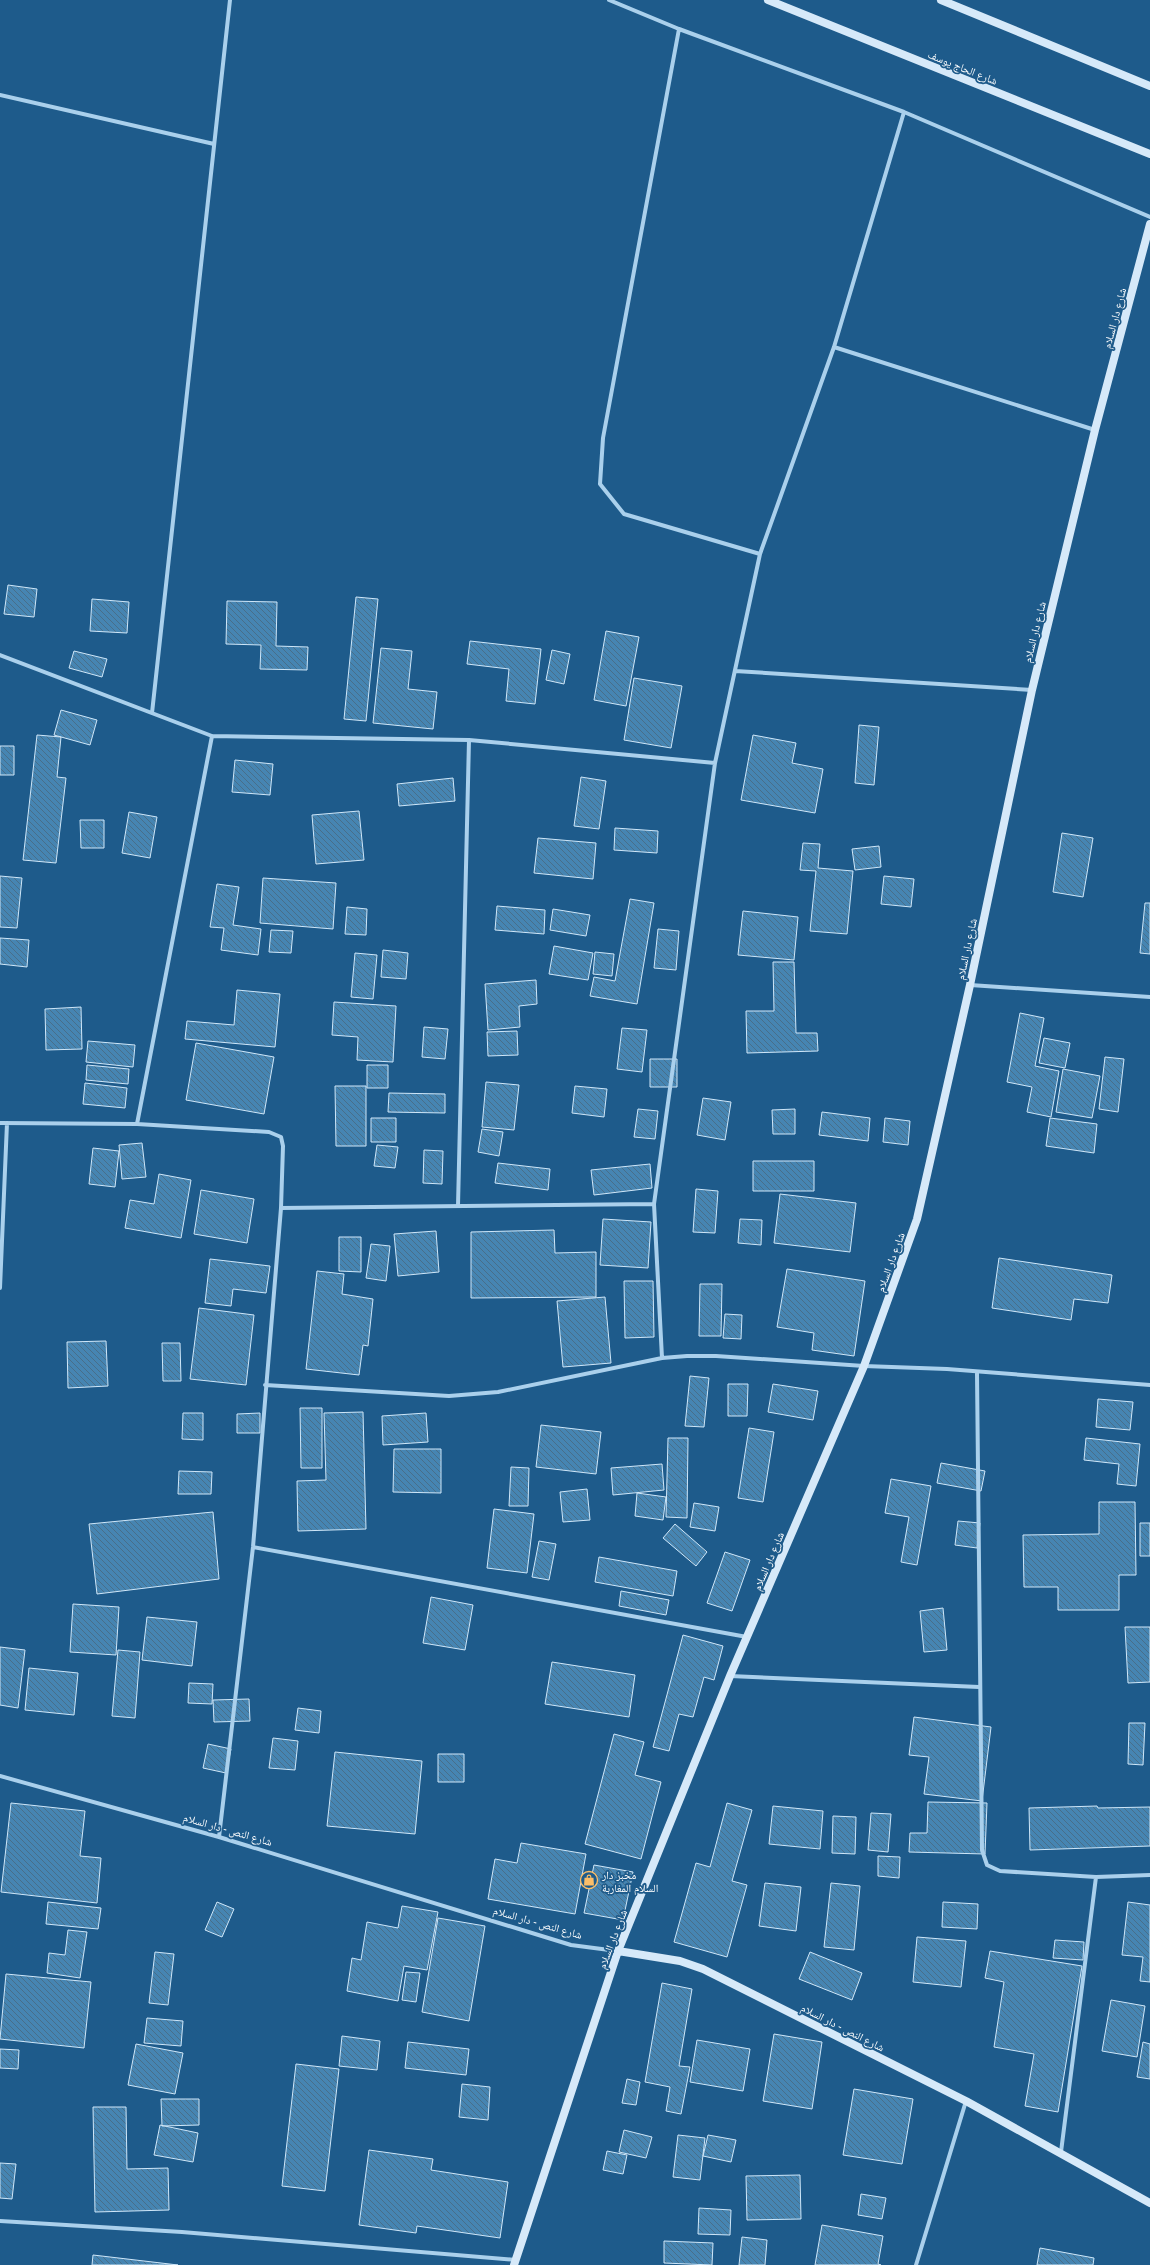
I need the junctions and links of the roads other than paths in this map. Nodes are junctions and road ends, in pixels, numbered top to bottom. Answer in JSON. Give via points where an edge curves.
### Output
{"nodes":[{"id":1,"x":230,"y":0,"type":"edge"},
{"id":2,"x":609,"y":0,"type":"edge"},
{"id":3,"x":768,"y":0,"type":"edge"},
{"id":4,"x":941,"y":0,"type":"edge"},
{"id":5,"x":678,"y":29,"type":"junction"},
{"id":6,"x":1150,"y":86,"type":"edge"},
{"id":7,"x":0,"y":95,"type":"edge"},
{"id":8,"x":904,"y":112,"type":"junction"},
{"id":9,"x":214,"y":144,"type":"junction"},
{"id":10,"x":1150,"y":154,"type":"edge"},
{"id":11,"x":1150,"y":218,"type":"edge"},
{"id":12,"x":1150,"y":224,"type":"edge"},
{"id":13,"x":834,"y":347,"type":"junction"},
{"id":14,"x":1095,"y":430,"type":"junction"},
{"id":15,"x":760,"y":554,"type":"junction"},
{"id":16,"x":0,"y":655,"type":"edge"},
{"id":17,"x":735,"y":671,"type":"junction"},
{"id":18,"x":1032,"y":690,"type":"junction"},
{"id":19,"x":152,"y":712,"type":"junction"},
{"id":20,"x":212,"y":736,"type":"junction"},
{"id":21,"x":469,"y":740,"type":"junction"},
{"id":22,"x":715,"y":763,"type":"junction"},
{"id":23,"x":970,"y":985,"type":"junction"},
{"id":24,"x":1150,"y":997,"type":"edge"},
{"id":25,"x":7,"y":1123,"type":"junction"},
{"id":26,"x":0,"y":1124,"type":"edge"},
{"id":27,"x":137,"y":1124,"type":"junction"},
{"id":28,"x":654,"y":1204,"type":"junction"},
{"id":29,"x":458,"y":1206,"type":"junction"},
{"id":30,"x":281,"y":1208,"type":"junction"},
{"id":31,"x":0,"y":1288,"type":"edge"},
{"id":32,"x":662,"y":1358,"type":"junction"},
{"id":33,"x":864,"y":1366,"type":"junction"},
{"id":34,"x":977,"y":1373,"type":"junction"},
{"id":35,"x":265,"y":1385,"type":"junction"},
{"id":36,"x":1150,"y":1385,"type":"edge"},
{"id":37,"x":253,"y":1547,"type":"junction"},
{"id":38,"x":747,"y":1638,"type":"junction"},
{"id":39,"x":730,"y":1676,"type":"junction"},
{"id":40,"x":979,"y":1687,"type":"junction"},
{"id":41,"x":0,"y":1776,"type":"edge"},
{"id":42,"x":218,"y":1837,"type":"junction"},
{"id":43,"x":1150,"y":1875,"type":"edge"},
{"id":44,"x":1096,"y":1877,"type":"junction"},
{"id":45,"x":618,"y":1951,"type":"junction"},
{"id":46,"x":966,"y":2101,"type":"junction"},
{"id":47,"x":1061,"y":2152,"type":"junction"},
{"id":48,"x":1150,"y":2203,"type":"edge"},
{"id":49,"x":0,"y":2221,"type":"edge"},
{"id":50,"x":515,"y":2262,"type":"edge"},
{"id":51,"x":916,"y":2265,"type":"edge"}],
"edges":[{"from":1,"to":9,"type":"street"},
{"from":2,"to":5,"type":"street"},
{"from":3,"to":10,"type":"street","name":"شارع الحاج يوسف"},
{"from":4,"to":6,"type":"street"},
{"from":5,"to":8,"type":"street"},
{"from":5,"to":15,"type":"street","via":[[603,438],[600,484],[624,514]]},
{"from":7,"to":9,"type":"street"},
{"from":8,"to":11,"type":"street"},
{"from":8,"to":13,"type":"street"},
{"from":9,"to":19,"type":"street"},
{"from":12,"to":14,"type":"street","name":"شارع دار السلام"},
{"from":13,"to":14,"type":"street"},
{"from":13,"to":15,"type":"street"},
{"from":14,"to":18,"type":"street","name":"شارع دار السلام"},
{"from":15,"to":17,"type":"street"},
{"from":16,"to":19,"type":"street","via":[[118,702]]},
{"from":17,"to":18,"type":"street"},
{"from":17,"to":22,"type":"street"},
{"from":18,"to":23,"type":"street","name":"شارع دار السلام"},
{"from":19,"to":20,"type":"street"},
{"from":20,"to":21,"type":"street"},
{"from":20,"to":27,"type":"street"},
{"from":21,"to":22,"type":"street"},
{"from":21,"to":29,"type":"street"},
{"from":22,"to":28,"type":"street"},
{"from":23,"to":24,"type":"street"},
{"from":23,"to":33,"type":"street","name":"شارع دار السلام","via":[[917,1219]]},
{"from":25,"to":26,"type":"street"},
{"from":25,"to":27,"type":"street"},
{"from":25,"to":31,"type":"street"},
{"from":27,"to":30,"type":"street","via":[[269,1132],[280,1136],[283,1146]]},
{"from":28,"to":29,"type":"street"},
{"from":28,"to":32,"type":"street"},
{"from":29,"to":30,"type":"street"},
{"from":30,"to":35,"type":"street"},
{"from":32,"to":33,"type":"street","via":[[716,1356]]},
{"from":32,"to":35,"type":"street","via":[[498,1392],[472,1395],[450,1396]]},
{"from":33,"to":34,"type":"street","via":[[947,1369]]},
{"from":33,"to":38,"type":"street","name":"شارع دار السلام"},
{"from":34,"to":36,"type":"street"},
{"from":34,"to":40,"type":"street"},
{"from":35,"to":37,"type":"street"},
{"from":37,"to":38,"type":"street"},
{"from":37,"to":42,"type":"street"},
{"from":38,"to":39,"type":"street","name":"شارع دار السلام"},
{"from":39,"to":40,"type":"street"},
{"from":39,"to":45,"type":"street","name":"شارع دار السلام"},
{"from":40,"to":44,"type":"street","via":[[982,1850],[987,1865],[1000,1871]]},
{"from":41,"to":42,"type":"street","name":"شارع النص - دار السلام"},
{"from":42,"to":45,"type":"street","name":"شارع النص - دار السلام","via":[[571,1945]]},
{"from":43,"to":44,"type":"street"},
{"from":44,"to":47,"type":"street"},
{"from":45,"to":46,"type":"street","name":"شارع النص - دار السلام","via":[[680,1961],[702,1969]]},
{"from":45,"to":50,"type":"street","name":"شارع دار السلام"},
{"from":46,"to":47,"type":"street","name":"شارع النص - دار السلام"},
{"from":46,"to":51,"type":"street"},
{"from":47,"to":48,"type":"street","name":"شارع النص - دار السلام"},
{"from":49,"to":50,"type":"street","via":[[182,2232]]}]}
